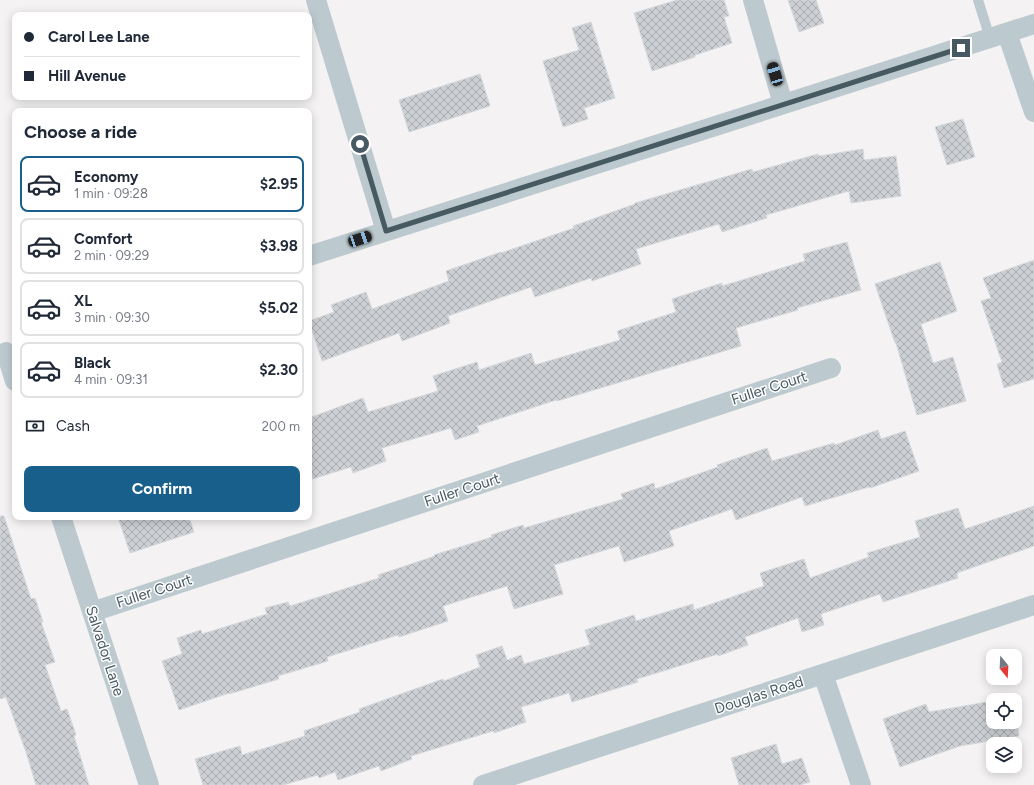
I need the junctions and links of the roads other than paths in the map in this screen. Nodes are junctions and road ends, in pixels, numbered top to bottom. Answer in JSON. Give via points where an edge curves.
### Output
{"nodes":[{"id":1,"x":316,"y":0,"type":"edge"},
{"id":2,"x":752,"y":0,"type":"edge"},
{"id":3,"x":978,"y":0,"type":"edge"},
{"id":4,"x":1034,"y":24,"type":"edge"},
{"id":5,"x":999,"y":35,"type":"junction"},
{"id":6,"x":783,"y":104,"type":"junction"},
{"id":7,"x":1034,"y":112,"type":"edge"},
{"id":8,"x":386,"y":231,"type":"junction"},
{"id":9,"x":312,"y":255,"type":"edge"},
{"id":10,"x":7,"y":352,"type":"edge"},
{"id":11,"x":831,"y":368,"type":"dead end"},
{"id":12,"x":12,"y":370,"type":"edge"},
{"id":13,"x":61,"y":520,"type":"edge"},
{"id":14,"x":1034,"y":605,"type":"edge"},
{"id":15,"x":92,"y":612,"type":"junction"},
{"id":16,"x":823,"y":674,"type":"junction"},
{"id":17,"x":150,"y":785,"type":"edge"},
{"id":18,"x":483,"y":785,"type":"edge"},
{"id":19,"x":861,"y":785,"type":"edge"}],
"edges":[{"from":1,"to":8,"type":"street"},
{"from":2,"to":6,"type":"street"},
{"from":3,"to":5,"type":"lane"},
{"from":4,"to":5,"type":"street"},
{"from":5,"to":6,"type":"street"},
{"from":5,"to":7,"type":"street"},
{"from":6,"to":8,"type":"street"},
{"from":8,"to":9,"type":"street"},
{"from":10,"to":12,"type":"street"},
{"from":11,"to":15,"type":"street","name":"Fuller Court"},
{"from":13,"to":15,"type":"street","name":"Salvador Lane"},
{"from":14,"to":16,"type":"street","name":"Douglas Road"},
{"from":15,"to":17,"type":"street","name":"Salvador Lane"},
{"from":16,"to":18,"type":"street","name":"Douglas Road"},
{"from":16,"to":19,"type":"street"}]}
